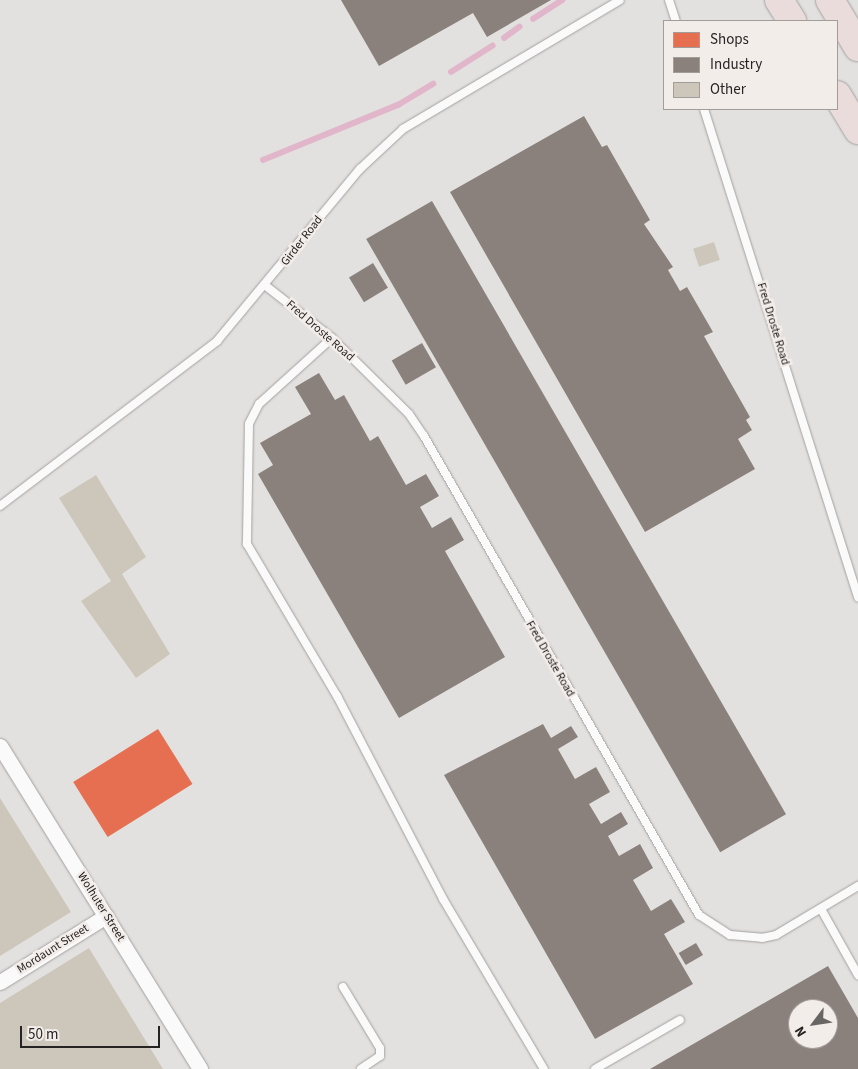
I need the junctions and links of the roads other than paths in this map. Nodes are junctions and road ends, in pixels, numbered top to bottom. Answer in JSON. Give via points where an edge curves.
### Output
{"nodes":[{"id":1,"x":620,"y":0,"type":"edge"},
{"id":2,"x":669,"y":0,"type":"edge"},
{"id":3,"x":779,"y":0,"type":"edge"},
{"id":4,"x":830,"y":0,"type":"edge"},
{"id":5,"x":676,"y":20,"type":"edge"},
{"id":6,"x":791,"y":20,"type":"edge"},
{"id":7,"x":858,"y":47,"type":"edge"},
{"id":8,"x":838,"y":97,"type":"edge"},
{"id":9,"x":704,"y":110,"type":"edge"},
{"id":10,"x":858,"y":130,"type":"edge"},
{"id":11,"x":266,"y":286,"type":"junction"},
{"id":12,"x":332,"y":338,"type":"junction"},
{"id":13,"x":0,"y":506,"type":"edge"},
{"id":14,"x":858,"y":597,"type":"edge"},
{"id":15,"x":0,"y":746,"type":"edge"},
{"id":16,"x":858,"y":886,"type":"edge"},
{"id":17,"x":820,"y":909,"type":"junction"},
{"id":18,"x":106,"y":916,"type":"junction"},
{"id":19,"x":858,"y":975,"type":"edge"},
{"id":20,"x":0,"y":982,"type":"edge"},
{"id":21,"x":344,"y":987,"type":"dead end"},
{"id":22,"x":680,"y":1020,"type":"dead end"},
{"id":23,"x":200,"y":1069,"type":"edge"},
{"id":24,"x":361,"y":1069,"type":"edge"},
{"id":25,"x":544,"y":1069,"type":"edge"},
{"id":26,"x":595,"y":1069,"type":"edge"}],
"edges":[{"from":1,"to":11,"type":"lane","name":"Girder Road","via":[[403,128],[360,169]]},
{"from":2,"to":5,"type":"lane"},
{"from":3,"to":6,"type":"highway"},
{"from":4,"to":7,"type":"highway"},
{"from":8,"to":10,"type":"highway"},
{"from":9,"to":14,"type":"lane","name":"Fred Droste Road"},
{"from":11,"to":12,"type":"lane","name":"Fred Droste Road"},
{"from":11,"to":13,"type":"lane","name":"Girder Road","via":[[217,341],[180,372]]},
{"from":12,"to":17,"type":"lane","name":"Fred Droste Road","via":[[409,414],[424,436],[699,915],[730,935],[754,938],[776,934]]},
{"from":12,"to":25,"type":"lane","via":[[259,404],[249,424],[246,544],[336,696],[443,899]]},
{"from":15,"to":18,"type":"street","name":"Wolhuter Street"},
{"from":16,"to":17,"type":"lane","name":"Fred Droste Road"},
{"from":17,"to":19,"type":"lane"},
{"from":18,"to":20,"type":"street","name":"Mordaunt Street"},
{"from":18,"to":23,"type":"street","name":"Wolhuter Street"},
{"from":21,"to":24,"type":"lane","via":[[380,1048],[380,1056]]},
{"from":22,"to":26,"type":"lane"}]}
